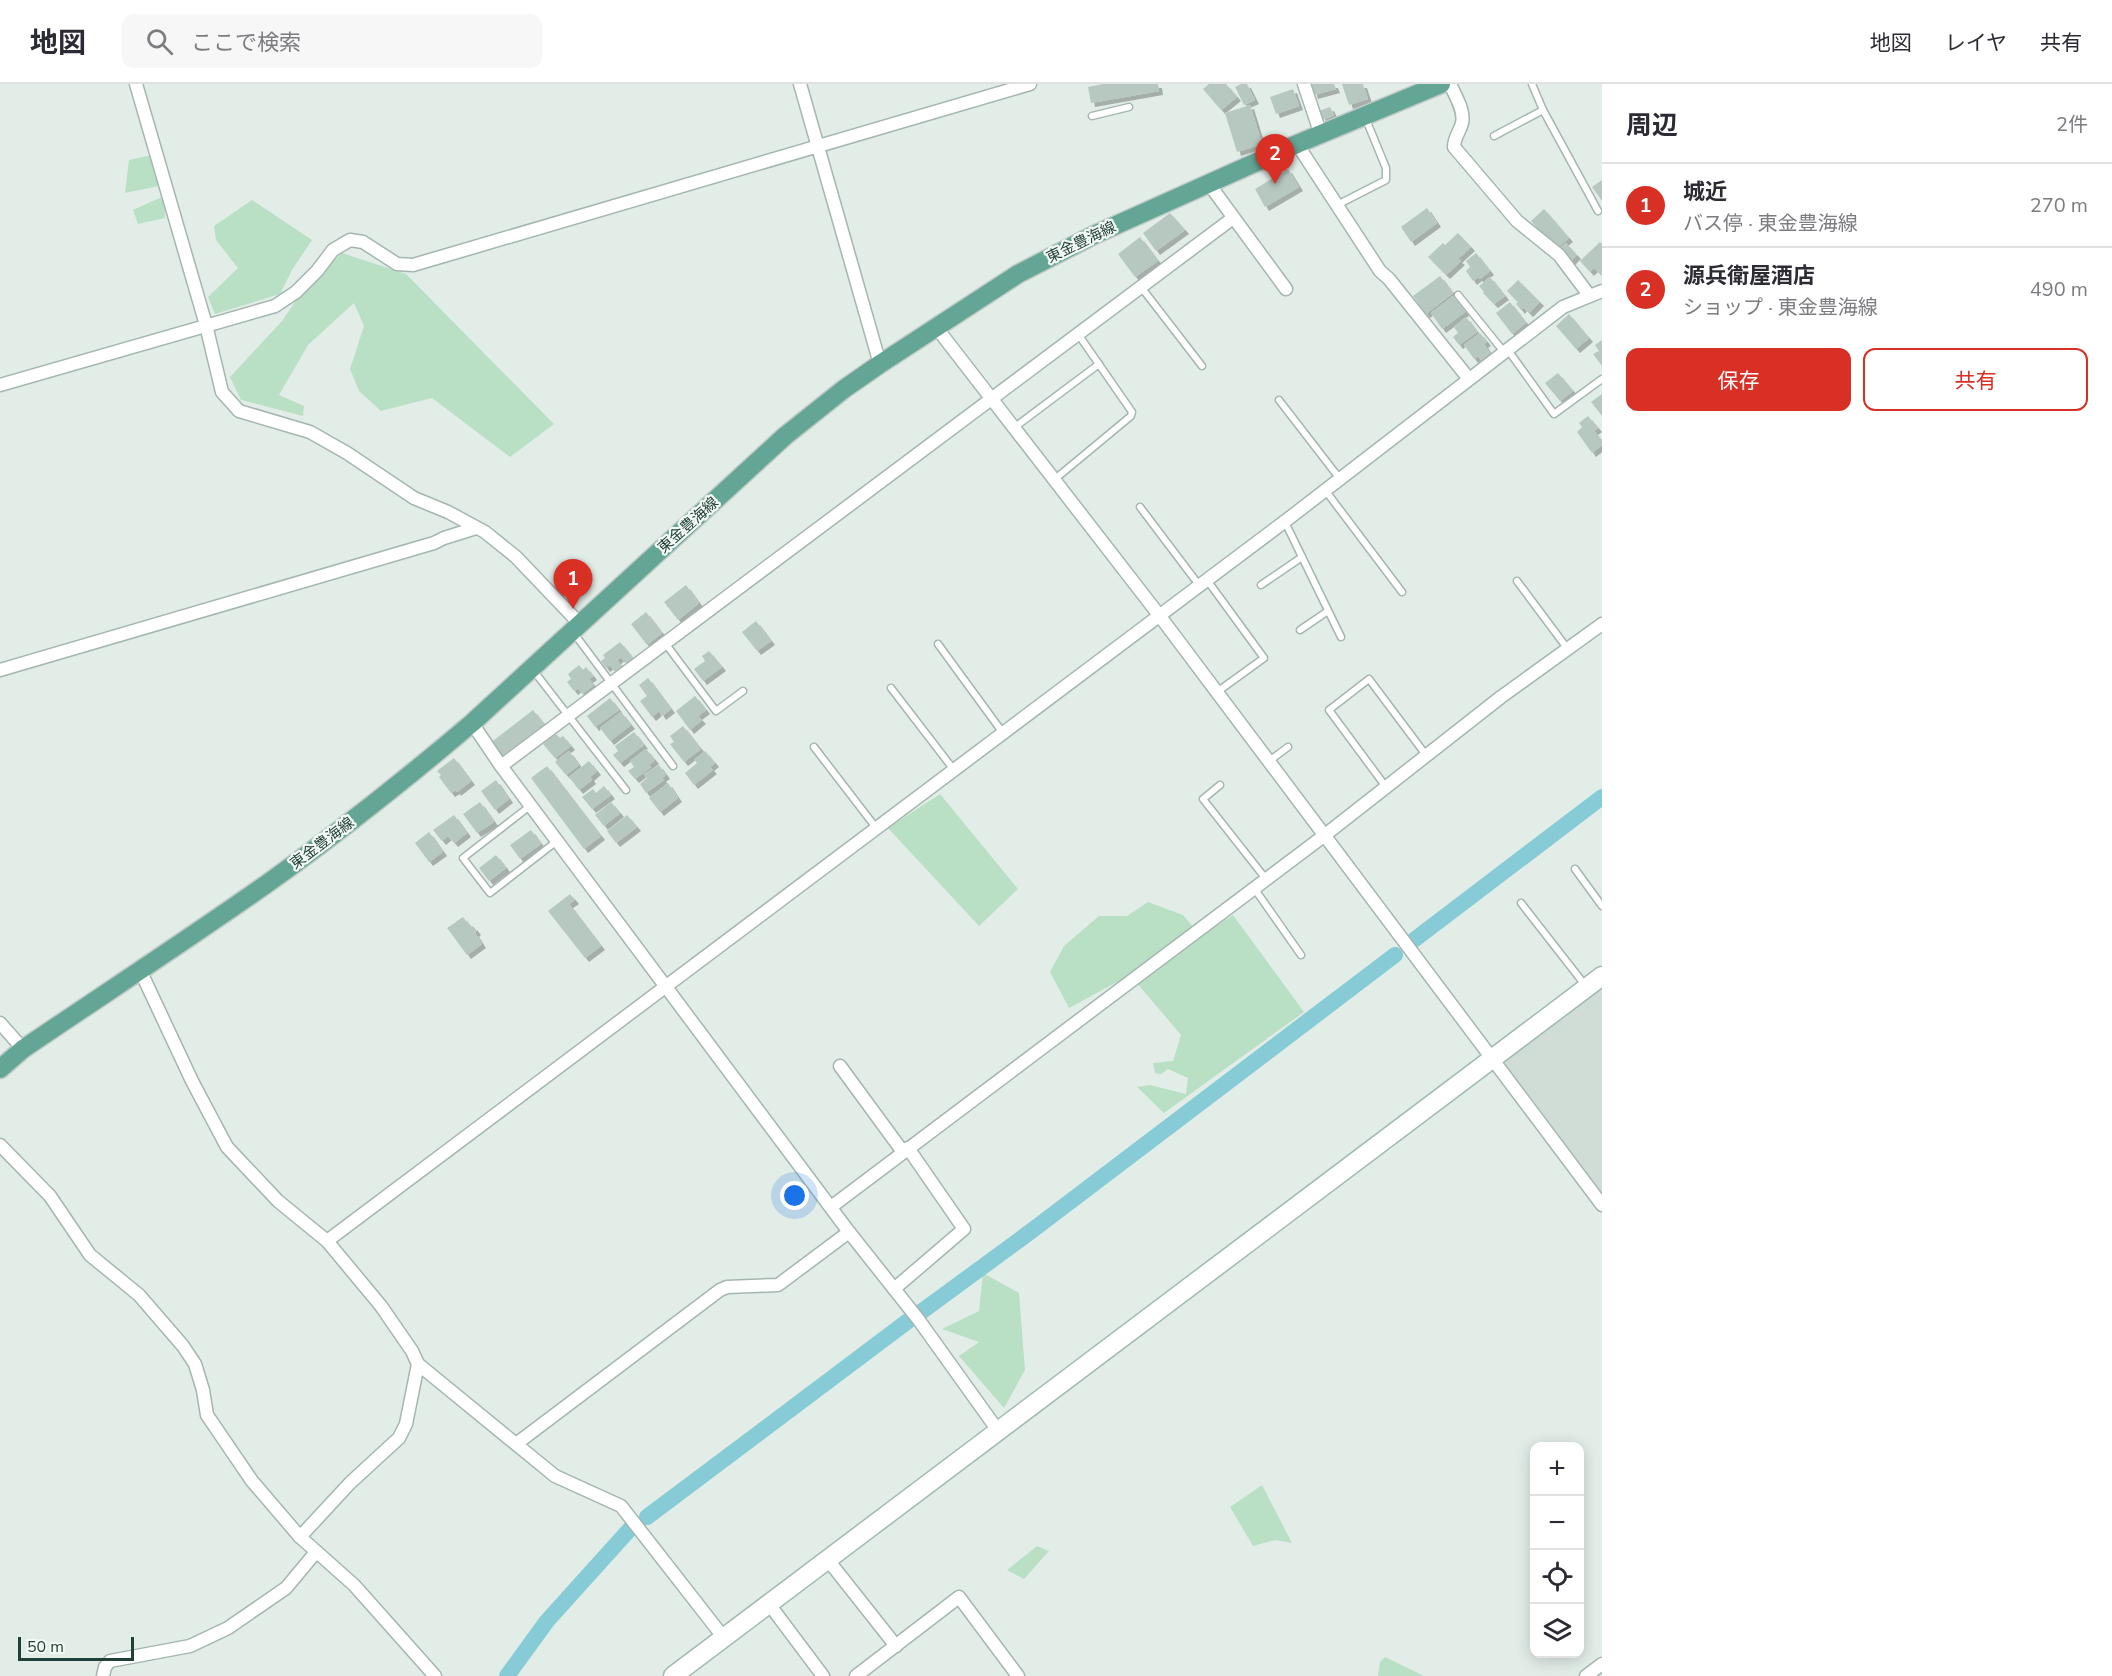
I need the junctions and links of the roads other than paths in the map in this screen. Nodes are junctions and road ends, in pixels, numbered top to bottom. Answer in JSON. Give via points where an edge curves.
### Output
{"nodes":[{"id":1,"x":136,"y":84,"type":"edge"},
{"id":2,"x":800,"y":84,"type":"edge"},
{"id":3,"x":1030,"y":84,"type":"edge"},
{"id":4,"x":1304,"y":84,"type":"edge"},
{"id":5,"x":1441,"y":84,"type":"edge"},
{"id":6,"x":1450,"y":84,"type":"edge"},
{"id":7,"x":1532,"y":84,"type":"edge"},
{"id":8,"x":1129,"y":107,"type":"dead end"},
{"id":9,"x":1543,"y":110,"type":"junction"},
{"id":10,"x":1092,"y":116,"type":"dead end"},
{"id":11,"x":1364,"y":116,"type":"junction"},
{"id":12,"x":1321,"y":135,"type":"junction"},
{"id":13,"x":1494,"y":136,"type":"dead end"},
{"id":14,"x":1297,"y":144,"type":"junction"},
{"id":15,"x":818,"y":146,"type":"junction"},
{"id":16,"x":1209,"y":184,"type":"junction"},
{"id":17,"x":1337,"y":205,"type":"junction"},
{"id":18,"x":1598,"y":211,"type":"dead end"},
{"id":19,"x":1233,"y":218,"type":"junction"},
{"id":20,"x":1140,"y":287,"type":"junction"},
{"id":21,"x":1286,"y":289,"type":"dead end"},
{"id":22,"x":1602,"y":291,"type":"edge"},
{"id":23,"x":1458,"y":295,"type":"dead end"},
{"id":24,"x":1589,"y":295,"type":"junction"},
{"id":25,"x":206,"y":325,"type":"junction"},
{"id":26,"x":936,"y":327,"type":"junction"},
{"id":27,"x":1078,"y":334,"type":"junction"},
{"id":28,"x":1506,"y":351,"type":"junction"},
{"id":29,"x":880,"y":364,"type":"junction"},
{"id":30,"x":1099,"y":364,"type":"junction"},
{"id":31,"x":1202,"y":366,"type":"dead end"},
{"id":32,"x":1469,"y":379,"type":"junction"},
{"id":33,"x":1602,"y":379,"type":"edge"},
{"id":34,"x":0,"y":385,"type":"edge"},
{"id":35,"x":993,"y":398,"type":"junction"},
{"id":36,"x":1279,"y":400,"type":"dead end"},
{"id":37,"x":1015,"y":427,"type":"junction"},
{"id":38,"x":1054,"y":479,"type":"junction"},
{"id":39,"x":1340,"y":479,"type":"junction"},
{"id":40,"x":1325,"y":490,"type":"junction"},
{"id":41,"x":1140,"y":507,"type":"dead end"},
{"id":42,"x":1284,"y":521,"type":"junction"},
{"id":43,"x":476,"y":528,"type":"junction"},
{"id":44,"x":1302,"y":557,"type":"junction"},
{"id":45,"x":1517,"y":581,"type":"dead end"},
{"id":46,"x":1203,"y":582,"type":"junction"},
{"id":47,"x":1261,"y":585,"type":"dead end"},
{"id":48,"x":1402,"y":592,"type":"dead end"},
{"id":49,"x":1328,"y":611,"type":"junction"},
{"id":50,"x":1159,"y":615,"type":"junction"},
{"id":51,"x":1602,"y":624,"type":"edge"},
{"id":52,"x":576,"y":628,"type":"junction"},
{"id":53,"x":1300,"y":630,"type":"dead end"},
{"id":54,"x":1341,"y":637,"type":"dead end"},
{"id":55,"x":665,"y":643,"type":"junction"},
{"id":56,"x":938,"y":644,"type":"dead end"},
{"id":57,"x":1567,"y":648,"type":"junction"},
{"id":58,"x":532,"y":668,"type":"junction"},
{"id":59,"x":0,"y":670,"type":"edge"},
{"id":60,"x":611,"y":684,"type":"junction"},
{"id":61,"x":891,"y":688,"type":"dead end"},
{"id":62,"x":743,"y":691,"type":"dead end"},
{"id":63,"x":1217,"y":692,"type":"junction"},
{"id":64,"x":568,"y":716,"type":"junction"},
{"id":65,"x":472,"y":723,"type":"junction"},
{"id":66,"x":1003,"y":733,"type":"junction"},
{"id":67,"x":814,"y":747,"type":"dead end"},
{"id":68,"x":1288,"y":747,"type":"dead end"},
{"id":69,"x":1426,"y":756,"type":"junction"},
{"id":70,"x":1269,"y":761,"type":"junction"},
{"id":71,"x":501,"y":766,"type":"junction"},
{"id":72,"x":673,"y":766,"type":"dead end"},
{"id":73,"x":954,"y":770,"type":"junction"},
{"id":74,"x":1220,"y":785,"type":"dead end"},
{"id":75,"x":1386,"y":787,"type":"junction"},
{"id":76,"x":626,"y":790,"type":"dead end"},
{"id":77,"x":530,"y":805,"type":"junction"},
{"id":78,"x":877,"y":829,"type":"junction"},
{"id":79,"x":1325,"y":835,"type":"junction"},
{"id":80,"x":557,"y":841,"type":"junction"},
{"id":81,"x":1575,"y":869,"type":"dead end"},
{"id":82,"x":1266,"y":879,"type":"junction"},
{"id":83,"x":1254,"y":888,"type":"junction"},
{"id":84,"x":1521,"y":903,"type":"dead end"},
{"id":85,"x":1602,"y":906,"type":"edge"},
{"id":86,"x":1301,"y":955,"type":"dead end"},
{"id":87,"x":140,"y":970,"type":"junction"},
{"id":88,"x":1602,"y":976,"type":"edge"},
{"id":89,"x":667,"y":987,"type":"junction"},
{"id":90,"x":1587,"y":987,"type":"junction"},
{"id":91,"x":0,"y":1023,"type":"edge"},
{"id":92,"x":23,"y":1049,"type":"junction"},
{"id":93,"x":1492,"y":1059,"type":"junction"},
{"id":94,"x":840,"y":1066,"type":"dead end"},
{"id":95,"x":0,"y":1069,"type":"edge"},
{"id":96,"x":0,"y":1145,"type":"edge"},
{"id":97,"x":906,"y":1150,"type":"junction"},
{"id":98,"x":1602,"y":1205,"type":"edge"},
{"id":99,"x":831,"y":1207,"type":"junction"},
{"id":100,"x":849,"y":1232,"type":"junction"},
{"id":101,"x":327,"y":1241,"type":"junction"},
{"id":102,"x":894,"y":1289,"type":"junction"},
{"id":103,"x":418,"y":1364,"type":"junction"},
{"id":104,"x":999,"y":1432,"type":"junction"},
{"id":105,"x":516,"y":1444,"type":"junction"},
{"id":106,"x":300,"y":1537,"type":"junction"},
{"id":107,"x":316,"y":1552,"type":"junction"},
{"id":108,"x":828,"y":1560,"type":"junction"},
{"id":109,"x":769,"y":1604,"type":"junction"},
{"id":110,"x":724,"y":1638,"type":"junction"},
{"id":111,"x":896,"y":1646,"type":"junction"},
{"id":112,"x":1602,"y":1664,"type":"edge"},
{"id":113,"x":103,"y":1676,"type":"edge"},
{"id":114,"x":435,"y":1676,"type":"edge"},
{"id":115,"x":673,"y":1676,"type":"edge"},
{"id":116,"x":823,"y":1676,"type":"edge"},
{"id":117,"x":856,"y":1676,"type":"edge"},
{"id":118,"x":1018,"y":1676,"type":"edge"},
{"id":119,"x":1586,"y":1676,"type":"edge"}],
"edges":[{"from":1,"to":25,"type":"street"},
{"from":2,"to":15,"type":"street"},
{"from":3,"to":15,"type":"street"},
{"from":4,"to":12,"type":"street"},
{"from":5,"to":11,"type":"main road","name":"東金豊海線"},
{"from":6,"to":24,"type":"street","via":[[1462,115],[1454,147],[1517,221],[1559,255]]},
{"from":7,"to":9,"type":"lane"},
{"from":8,"to":10,"type":"lane"},
{"from":9,"to":13,"type":"lane"},
{"from":9,"to":18,"type":"lane"},
{"from":11,"to":12,"type":"main road","name":"東金豊海線"},
{"from":11,"to":17,"type":"lane","via":[[1386,168],[1386,180]]},
{"from":12,"to":14,"type":"main road","name":"東金豊海線"},
{"from":14,"to":16,"type":"main road","name":"東金豊海線"},
{"from":14,"to":17,"type":"street"},
{"from":15,"to":25,"type":"street","via":[[413,265],[397,264],[363,242],[350,240],[333,250],[296,292],[275,306]]},
{"from":15,"to":29,"type":"street"},
{"from":16,"to":19,"type":"street"},
{"from":16,"to":26,"type":"main road","name":"東金豊海線","via":[[1018,274]]},
{"from":17,"to":32,"type":"street","via":[[1380,271]]},
{"from":19,"to":20,"type":"street"},
{"from":19,"to":21,"type":"street"},
{"from":20,"to":27,"type":"street"},
{"from":20,"to":31,"type":"lane"},
{"from":22,"to":24,"type":"street"},
{"from":23,"to":28,"type":"lane"},
{"from":24,"to":28,"type":"street","via":[[1563,307]]},
{"from":25,"to":34,"type":"street"},
{"from":25,"to":43,"type":"street","via":[[222,392],[239,411],[310,432],[414,498]]},
{"from":26,"to":29,"type":"main road","name":"東金豊海線"},
{"from":26,"to":35,"type":"street"},
{"from":27,"to":30,"type":"lane"},
{"from":27,"to":35,"type":"street"},
{"from":28,"to":32,"type":"street"},
{"from":28,"to":33,"type":"lane","via":[[1554,414]]},
{"from":29,"to":52,"type":"main road","name":"東金豊海線","via":[[785,436]]},
{"from":30,"to":37,"type":"lane"},
{"from":30,"to":38,"type":"lane","via":[[1131,416]]},
{"from":32,"to":39,"type":"street"},
{"from":35,"to":37,"type":"street"},
{"from":35,"to":55,"type":"street"},
{"from":36,"to":39,"type":"lane"},
{"from":37,"to":38,"type":"street"},
{"from":38,"to":50,"type":"street"},
{"from":39,"to":40,"type":"street"},
{"from":40,"to":42,"type":"street"},
{"from":40,"to":48,"type":"lane"},
{"from":41,"to":46,"type":"lane"},
{"from":42,"to":44,"type":"lane"},
{"from":42,"to":46,"type":"street"},
{"from":43,"to":52,"type":"street","via":[[516,557]]},
{"from":43,"to":59,"type":"street"},
{"from":44,"to":47,"type":"lane"},
{"from":44,"to":49,"type":"lane"},
{"from":45,"to":57,"type":"lane"},
{"from":46,"to":50,"type":"street"},
{"from":46,"to":63,"type":"lane","via":[[1264,658]]},
{"from":49,"to":53,"type":"lane"},
{"from":49,"to":54,"type":"lane"},
{"from":50,"to":63,"type":"street"},
{"from":50,"to":66,"type":"street"},
{"from":51,"to":57,"type":"street"},
{"from":52,"to":58,"type":"main road","name":"東金豊海線"},
{"from":52,"to":60,"type":"lane"},
{"from":55,"to":60,"type":"street"},
{"from":55,"to":62,"type":"lane","via":[[716,711]]},
{"from":56,"to":66,"type":"lane"},
{"from":57,"to":69,"type":"street"},
{"from":58,"to":64,"type":"lane"},
{"from":58,"to":65,"type":"main road","name":"東金豊海線"},
{"from":60,"to":64,"type":"street"},
{"from":60,"to":72,"type":"lane"},
{"from":61,"to":73,"type":"lane"},
{"from":63,"to":70,"type":"street"},
{"from":64,"to":71,"type":"street"},
{"from":64,"to":76,"type":"lane"},
{"from":65,"to":71,"type":"street"},
{"from":65,"to":87,"type":"main road","name":"東金豊海線","via":[[348,824]]},
{"from":66,"to":73,"type":"street"},
{"from":67,"to":78,"type":"lane"},
{"from":68,"to":70,"type":"lane"},
{"from":69,"to":75,"type":"street"},
{"from":69,"to":75,"type":"lane","via":[[1369,679],[1329,710]]},
{"from":70,"to":79,"type":"street"},
{"from":71,"to":77,"type":"street"},
{"from":73,"to":78,"type":"street"},
{"from":74,"to":82,"type":"lane","via":[[1203,799]]},
{"from":75,"to":79,"type":"street"},
{"from":77,"to":80,"type":"street"},
{"from":77,"to":80,"type":"lane","via":[[463,858],[490,893]]},
{"from":78,"to":89,"type":"street"},
{"from":79,"to":82,"type":"street"},
{"from":79,"to":93,"type":"street"},
{"from":80,"to":89,"type":"street"},
{"from":81,"to":85,"type":"lane"},
{"from":82,"to":83,"type":"street"},
{"from":83,"to":86,"type":"lane"},
{"from":83,"to":97,"type":"street"},
{"from":84,"to":90,"type":"lane"},
{"from":87,"to":92,"type":"main road","name":"東金豊海線"},
{"from":87,"to":101,"type":"street","via":[[226,1147],[278,1201]]},
{"from":88,"to":90,"type":"street"},
{"from":89,"to":99,"type":"street"},
{"from":89,"to":101,"type":"street"},
{"from":90,"to":93,"type":"street"},
{"from":91,"to":92,"type":"street"},
{"from":92,"to":95,"type":"main road","name":"東金豊海線"},
{"from":93,"to":98,"type":"street"},
{"from":93,"to":104,"type":"street"},
{"from":94,"to":97,"type":"street"},
{"from":96,"to":106,"type":"street","via":[[50,1197],[90,1255],[139,1295],[183,1346],[195,1364],[207,1415],[252,1481]]},
{"from":97,"to":99,"type":"street"},
{"from":97,"to":102,"type":"street","via":[[964,1229]]},
{"from":99,"to":100,"type":"street"},
{"from":100,"to":102,"type":"street"},
{"from":100,"to":105,"type":"street","via":[[778,1285],[720,1290]]},
{"from":101,"to":103,"type":"street","via":[[381,1306]]},
{"from":102,"to":104,"type":"street"},
{"from":103,"to":105,"type":"street"},
{"from":103,"to":106,"type":"street","via":[[406,1424],[399,1438]]},
{"from":104,"to":108,"type":"street"},
{"from":105,"to":110,"type":"street","via":[[555,1476],[621,1506]]},
{"from":106,"to":107,"type":"street"},
{"from":107,"to":113,"type":"street","via":[[286,1588],[228,1628],[190,1646],[110,1661]]},
{"from":107,"to":114,"type":"street","via":[[354,1585]]},
{"from":108,"to":109,"type":"street"},
{"from":108,"to":111,"type":"street"},
{"from":109,"to":110,"type":"street"},
{"from":109,"to":116,"type":"street"},
{"from":110,"to":115,"type":"street"},
{"from":111,"to":117,"type":"street"},
{"from":111,"to":118,"type":"street","via":[[959,1597]]},
{"from":112,"to":119,"type":"street"}]}
